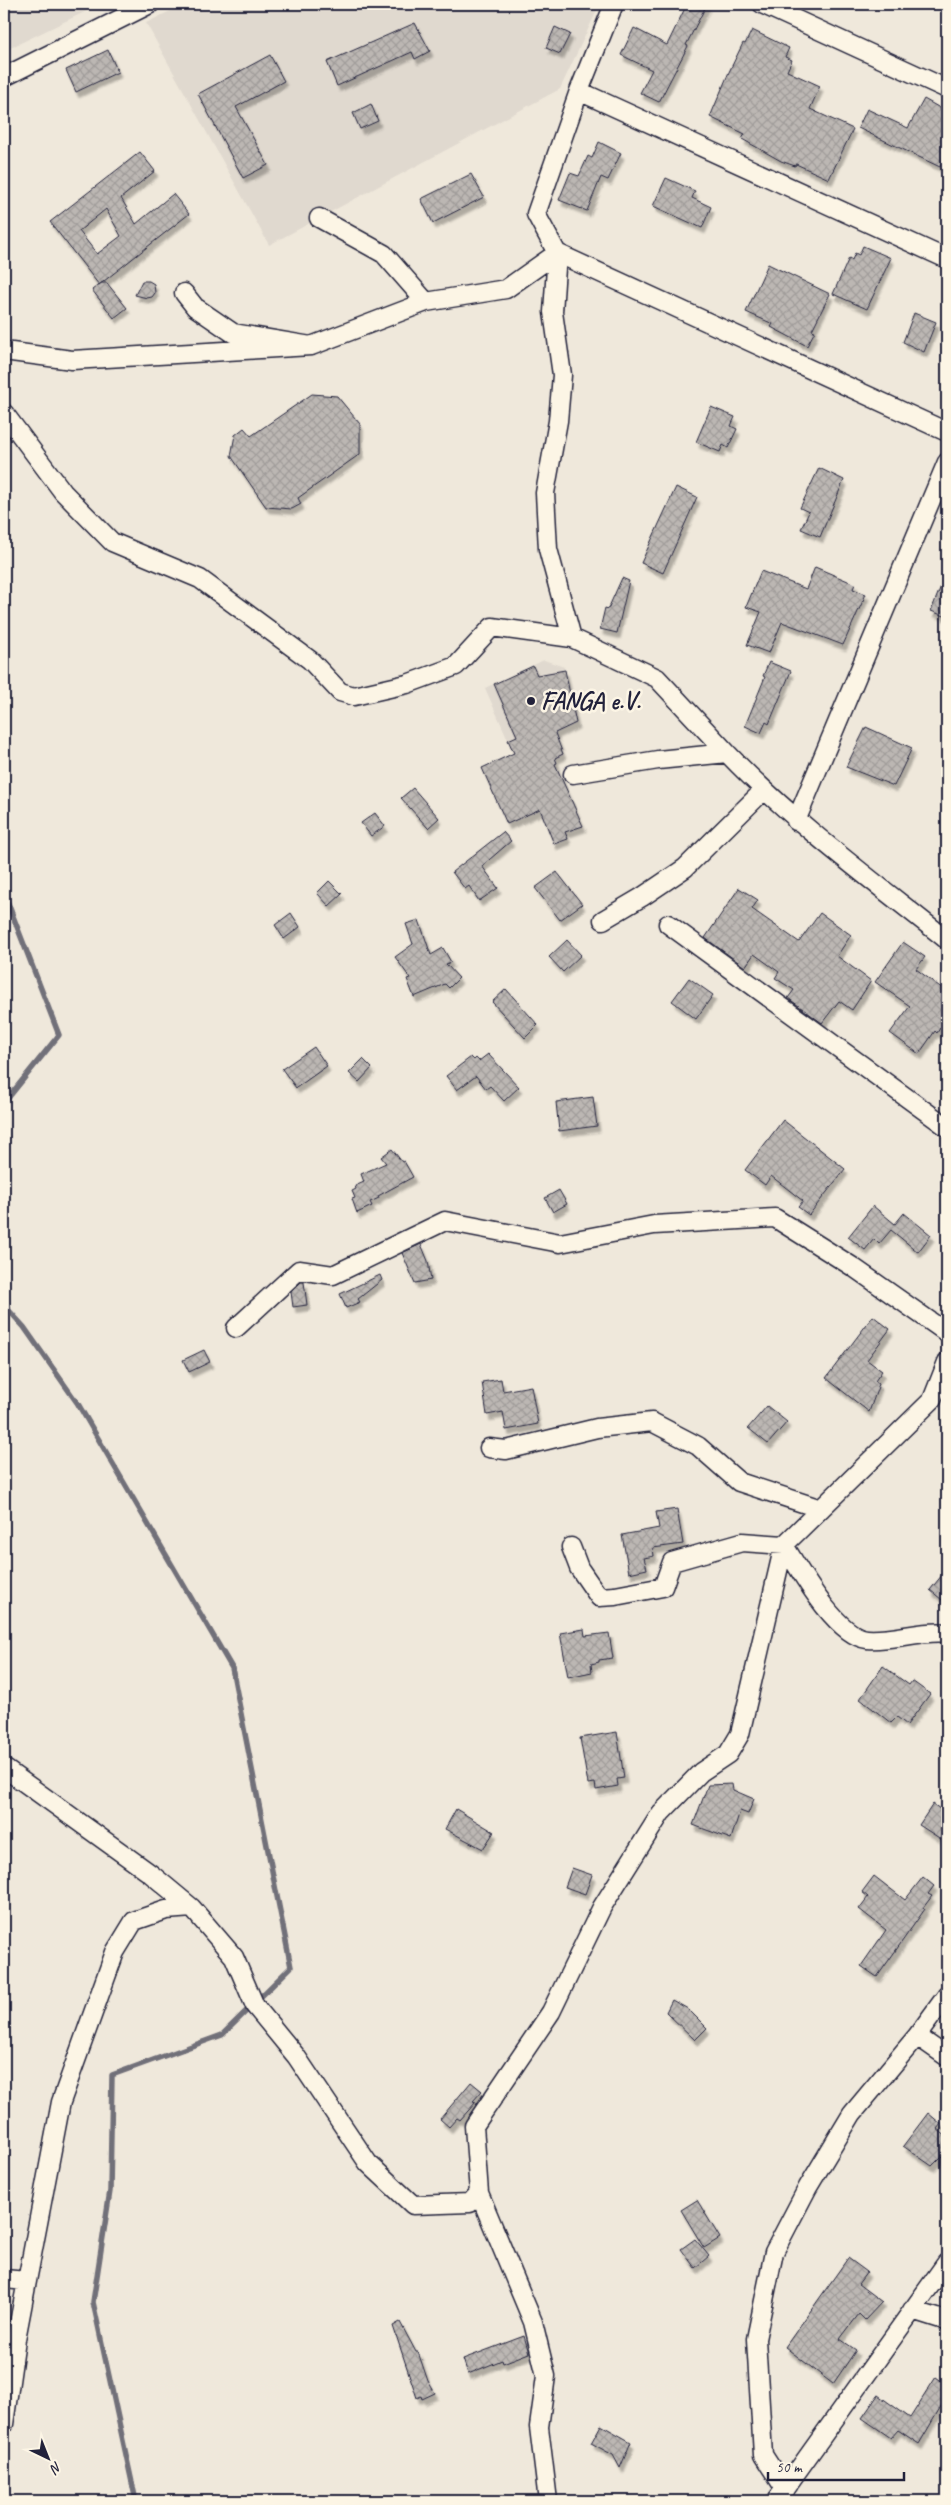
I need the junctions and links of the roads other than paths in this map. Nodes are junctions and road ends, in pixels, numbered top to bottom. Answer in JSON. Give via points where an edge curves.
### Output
{"nodes":[{"id":1,"x":150,"y":4,"type":"edge"},
{"id":2,"x":614,"y":4,"type":"edge"},
{"id":3,"x":762,"y":4,"type":"edge"},
{"id":4,"x":4,"y":77,"type":"edge"},
{"id":5,"x":947,"y":89,"type":"edge"},
{"id":6,"x":579,"y":91,"type":"junction"},
{"id":7,"x":319,"y":218,"type":"dead end"},
{"id":8,"x":558,"y":253,"type":"junction"},
{"id":9,"x":947,"y":259,"type":"edge"},
{"id":10,"x":184,"y":293,"type":"dead end"},
{"id":11,"x":426,"y":302,"type":"junction"},
{"id":12,"x":310,"y":346,"type":"junction"},
{"id":13,"x":4,"y":350,"type":"edge"},
{"id":14,"x":4,"y":412,"type":"edge"},
{"id":15,"x":947,"y":432,"type":"edge"},
{"id":16,"x":947,"y":462,"type":"edge"},
{"id":17,"x":572,"y":638,"type":"junction"},
{"id":18,"x":727,"y":753,"type":"junction"},
{"id":19,"x":573,"y":774,"type":"dead end"},
{"id":20,"x":763,"y":791,"type":"junction"},
{"id":21,"x":796,"y":821,"type":"junction"},
{"id":22,"x":603,"y":920,"type":"dead end"},
{"id":23,"x":668,"y":924,"type":"dead end"},
{"id":24,"x":947,"y":940,"type":"edge"},
{"id":25,"x":947,"y":1127,"type":"edge"},
{"id":26,"x":236,"y":1328,"type":"dead end"},
{"id":27,"x":947,"y":1333,"type":"edge"},
{"id":28,"x":947,"y":1362,"type":"edge"},
{"id":29,"x":489,"y":1448,"type":"dead end"},
{"id":30,"x":821,"y":1509,"type":"junction"},
{"id":31,"x":784,"y":1545,"type":"junction"},
{"id":32,"x":571,"y":1547,"type":"dead end"},
{"id":33,"x":947,"y":1633,"type":"edge"},
{"id":34,"x":4,"y":1768,"type":"edge"},
{"id":35,"x":192,"y":1908,"type":"junction"},
{"id":36,"x":947,"y":1995,"type":"edge"},
{"id":37,"x":917,"y":2036,"type":"junction"},
{"id":38,"x":947,"y":2057,"type":"edge"},
{"id":39,"x":479,"y":2193,"type":"junction"},
{"id":40,"x":947,"y":2262,"type":"edge"},
{"id":41,"x":4,"y":2279,"type":"edge"},
{"id":42,"x":27,"y":2281,"type":"junction"},
{"id":43,"x":912,"y":2310,"type":"junction"},
{"id":44,"x":947,"y":2321,"type":"edge"},
{"id":45,"x":4,"y":2424,"type":"edge"},
{"id":46,"x":781,"y":2495,"type":"edge"},
{"id":47,"x":548,"y":2501,"type":"edge"}],
"edges":[{"from":1,"to":4,"type":"street"},
{"from":2,"to":6,"type":"street"},
{"from":3,"to":5,"type":"street"},
{"from":6,"to":8,"type":"street","via":[[536,214]]},
{"from":6,"to":9,"type":"street"},
{"from":7,"to":11,"type":"street","via":[[384,254]]},
{"from":8,"to":11,"type":"street","via":[[506,289]]},
{"from":8,"to":15,"type":"street"},
{"from":8,"to":17,"type":"street","via":[[553,312],[562,376],[558,421],[545,493],[548,549]]},
{"from":10,"to":12,"type":"street","via":[[194,307],[233,333]]},
{"from":11,"to":12,"type":"street"},
{"from":12,"to":13,"type":"street","via":[[72,360]]},
{"from":14,"to":17,"type":"street","via":[[63,492],[112,542],[200,579],[310,660],[340,692],[354,696],[407,684],[456,666],[492,627]]},
{"from":16,"to":21,"type":"street"},
{"from":17,"to":18,"type":"street","via":[[657,678]]},
{"from":18,"to":19,"type":"street"},
{"from":18,"to":20,"type":"street"},
{"from":20,"to":21,"type":"street"},
{"from":20,"to":22,"type":"street","via":[[685,868]]},
{"from":21,"to":24,"type":"street"},
{"from":23,"to":25,"type":"street"},
{"from":26,"to":27,"type":"street","via":[[299,1270],[332,1275],[445,1222],[560,1243],[654,1225],[775,1218],[853,1267]]},
{"from":28,"to":30,"type":"street","via":[[932,1400]]},
{"from":29,"to":30,"type":"street","via":[[506,1450],[596,1428],[652,1422],[698,1446],[739,1482]]},
{"from":30,"to":31,"type":"street"},
{"from":31,"to":32,"type":"street","via":[[742,1542],[701,1552],[672,1562],[663,1587],[599,1597],[578,1568]]},
{"from":31,"to":33,"type":"street","via":[[818,1600],[846,1629],[865,1639]]},
{"from":31,"to":39,"type":"street","via":[[740,1734],[728,1754],[700,1772],[661,1813],[602,1907],[550,2012],[474,2126]]},
{"from":34,"to":35,"type":"street","via":[[136,1863]]},
{"from":35,"to":39,"type":"street","via":[[234,1958],[255,2006],[296,2056],[368,2163],[393,2188],[413,2205],[470,2203]]},
{"from":35,"to":42,"type":"street","via":[[166,1910],[134,1921],[115,1952],[61,2102]]},
{"from":36,"to":37,"type":"street"},
{"from":37,"to":38,"type":"street"},
{"from":37,"to":46,"type":"street","via":[[852,2114],[774,2252],[756,2339],[762,2455]]},
{"from":39,"to":47,"type":"street","via":[[533,2322],[544,2367],[546,2376],[539,2427]]},
{"from":40,"to":43,"type":"street"},
{"from":41,"to":42,"type":"street"},
{"from":42,"to":45,"type":"street"},
{"from":43,"to":44,"type":"street"},
{"from":43,"to":46,"type":"street"}]}
